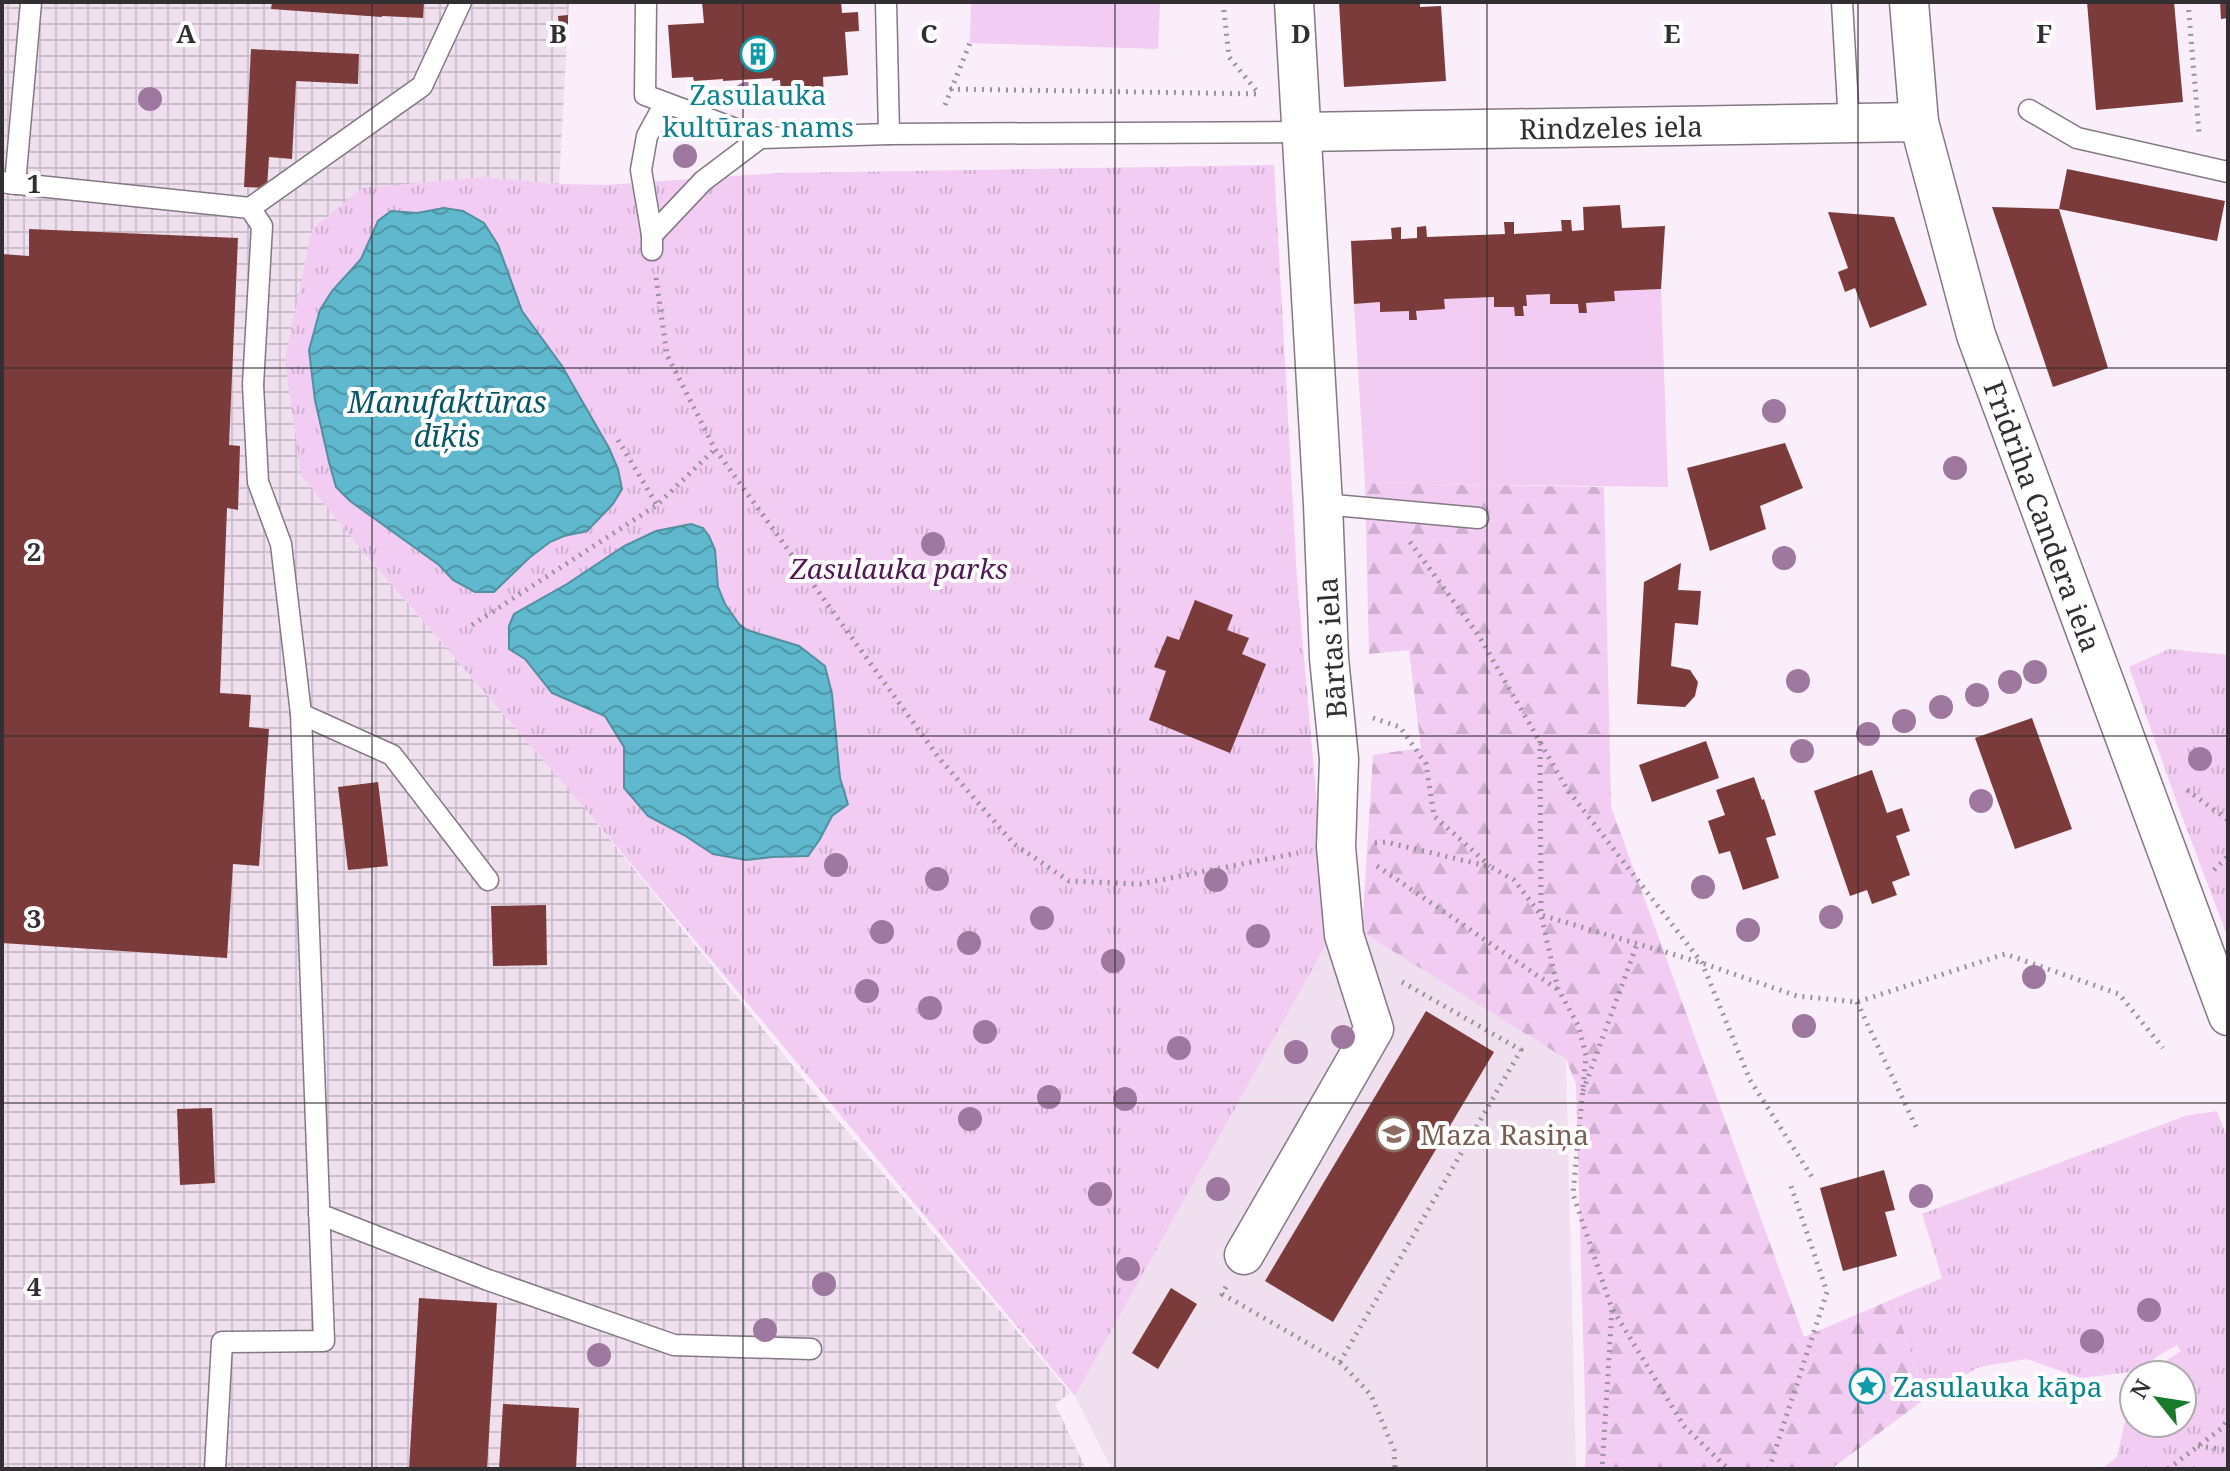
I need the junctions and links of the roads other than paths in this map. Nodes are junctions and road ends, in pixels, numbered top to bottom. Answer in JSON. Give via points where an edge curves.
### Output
{"nodes":[{"id":1,"x":31,"y":2,"type":"edge"},
{"id":2,"x":461,"y":2,"type":"edge"},
{"id":3,"x":646,"y":2,"type":"edge"},
{"id":4,"x":886,"y":2,"type":"edge"},
{"id":5,"x":1294,"y":2,"type":"edge"},
{"id":6,"x":1842,"y":2,"type":"edge"},
{"id":7,"x":1909,"y":2,"type":"edge"},
{"id":8,"x":665,"y":103,"type":"junction"},
{"id":9,"x":2029,"y":110,"type":"dead end"},
{"id":10,"x":1919,"y":122,"type":"junction"},
{"id":11,"x":1849,"y":124,"type":"junction"},
{"id":12,"x":1301,"y":132,"type":"junction"},
{"id":13,"x":889,"y":134,"type":"junction"},
{"id":14,"x":760,"y":138,"type":"junction"},
{"id":15,"x":2228,"y":172,"type":"edge"},
{"id":16,"x":5,"y":183,"type":"edge"},
{"id":17,"x":250,"y":208,"type":"junction"},
{"id":18,"x":1323,"y":504,"type":"junction"},
{"id":19,"x":1478,"y":518,"type":"dead end"},
{"id":20,"x":301,"y":714,"type":"junction"},
{"id":21,"x":488,"y":880,"type":"dead end"},
{"id":22,"x":2228,"y":1016,"type":"edge"},
{"id":23,"x":319,"y":1214,"type":"junction"},
{"id":24,"x":1244,"y":1255,"type":"road end"},
{"id":25,"x":811,"y":1349,"type":"dead end"},
{"id":26,"x":215,"y":1469,"type":"edge"}],
"edges":[{"from":1,"to":16,"type":"lane","via":[[15,184]]},
{"from":2,"to":17,"type":"lane","via":[[422,86]]},
{"from":3,"to":8,"type":"lane","via":[[645,95]]},
{"from":4,"to":13,"type":"lane"},
{"from":5,"to":12,"type":"street","name":"Bārtas iela"},
{"from":6,"to":11,"type":"lane"},
{"from":7,"to":10,"type":"street","name":"Fridriha Candera iela"},
{"from":8,"to":14,"type":"lane"},
{"from":8,"to":14,"type":"lane","via":[[647,136],[641,170],[652,242],[703,181]]},
{"from":9,"to":15,"type":"lane","via":[[2077,138]]},
{"from":10,"to":11,"type":"street","name":"Rindzeles iela"},
{"from":10,"to":22,"type":"street","name":"Fridriha Candera iela","via":[[1976,335]]},
{"from":11,"to":12,"type":"street","name":"Rindzeles iela"},
{"from":12,"to":13,"type":"lane"},
{"from":12,"to":18,"type":"street","name":"Bārtas iela"},
{"from":13,"to":14,"type":"lane"},
{"from":16,"to":17,"type":"lane"},
{"from":17,"to":20,"type":"lane","via":[[262,226],[253,385],[258,482],[281,544]]},
{"from":18,"to":19,"type":"lane"},
{"from":18,"to":24,"type":"street","name":"Bārtas iela","via":[[1344,935],[1374,1029]]},
{"from":20,"to":21,"type":"lane","via":[[392,755]]},
{"from":20,"to":23,"type":"lane"},
{"from":23,"to":25,"type":"lane","via":[[674,1345]]},
{"from":23,"to":26,"type":"lane","via":[[324,1341],[222,1342]]}]}
